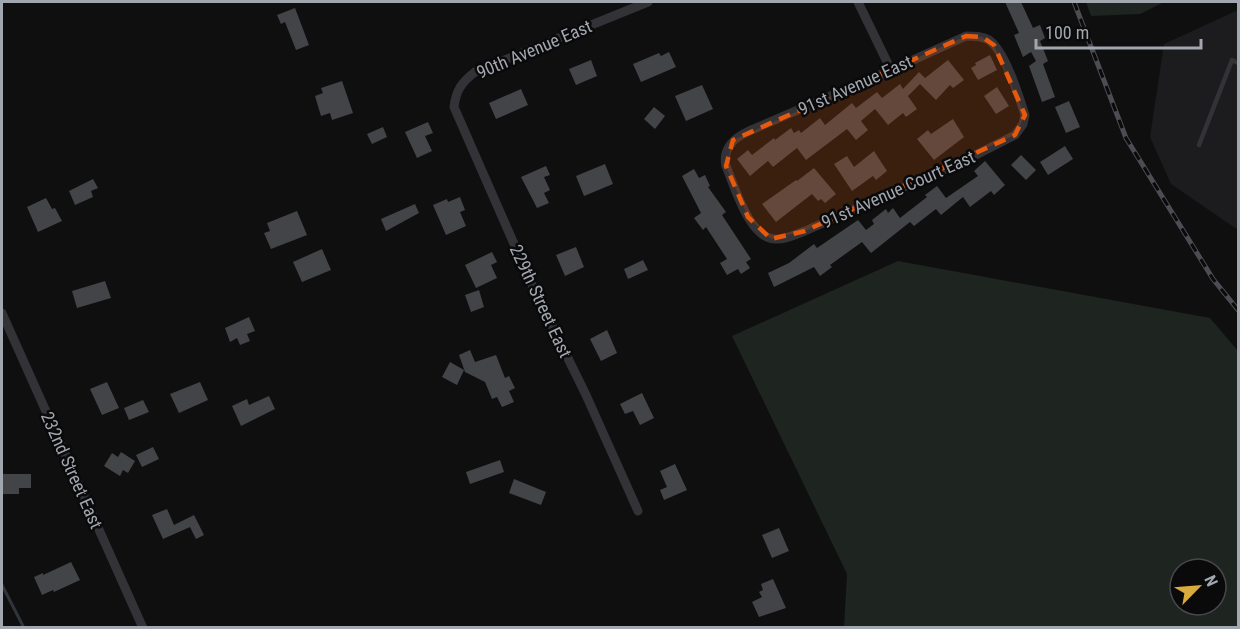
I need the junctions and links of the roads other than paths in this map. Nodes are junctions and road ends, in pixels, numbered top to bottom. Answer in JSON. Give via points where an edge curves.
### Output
{"nodes":[{"id":1,"x":648,"y":2,"type":"edge"},
{"id":2,"x":858,"y":2,"type":"edge"},
{"id":3,"x":1239,"y":63,"type":"edge"},
{"id":4,"x":891,"y":70,"type":"junction"},
{"id":5,"x":458,"y":89,"type":"joint"},
{"id":6,"x":1023,"y":124,"type":"joint"},
{"id":7,"x":1199,"y":145,"type":"dead end"},
{"id":8,"x":765,"y":237,"type":"joint"},
{"id":9,"x":2,"y":313,"type":"edge"},
{"id":10,"x":638,"y":511,"type":"dead end"},
{"id":11,"x":143,"y":627,"type":"edge"}],
"edges":[{"from":1,"to":5,"type":"street","name":"90th Avenue East","via":[[476,72]]},
{"from":2,"to":4,"type":"street"},
{"from":3,"to":7,"type":"lane","via":[[1232,60]]},
{"from":4,"to":6,"type":"street","name":"91st Avenue East","via":[[966,36],[982,37],[999,51],[1025,115]]},
{"from":4,"to":8,"type":"street","name":"91st Avenue East","via":[[734,140],[724,158],[730,177],[748,217]]},
{"from":5,"to":10,"type":"street","name":"229th Street East","via":[[455,113]]},
{"from":6,"to":8,"type":"street","name":"91st Avenue Court East","via":[[1015,135],[976,155],[816,226],[778,240]]},
{"from":9,"to":11,"type":"street","name":"232nd Street East"}]}
